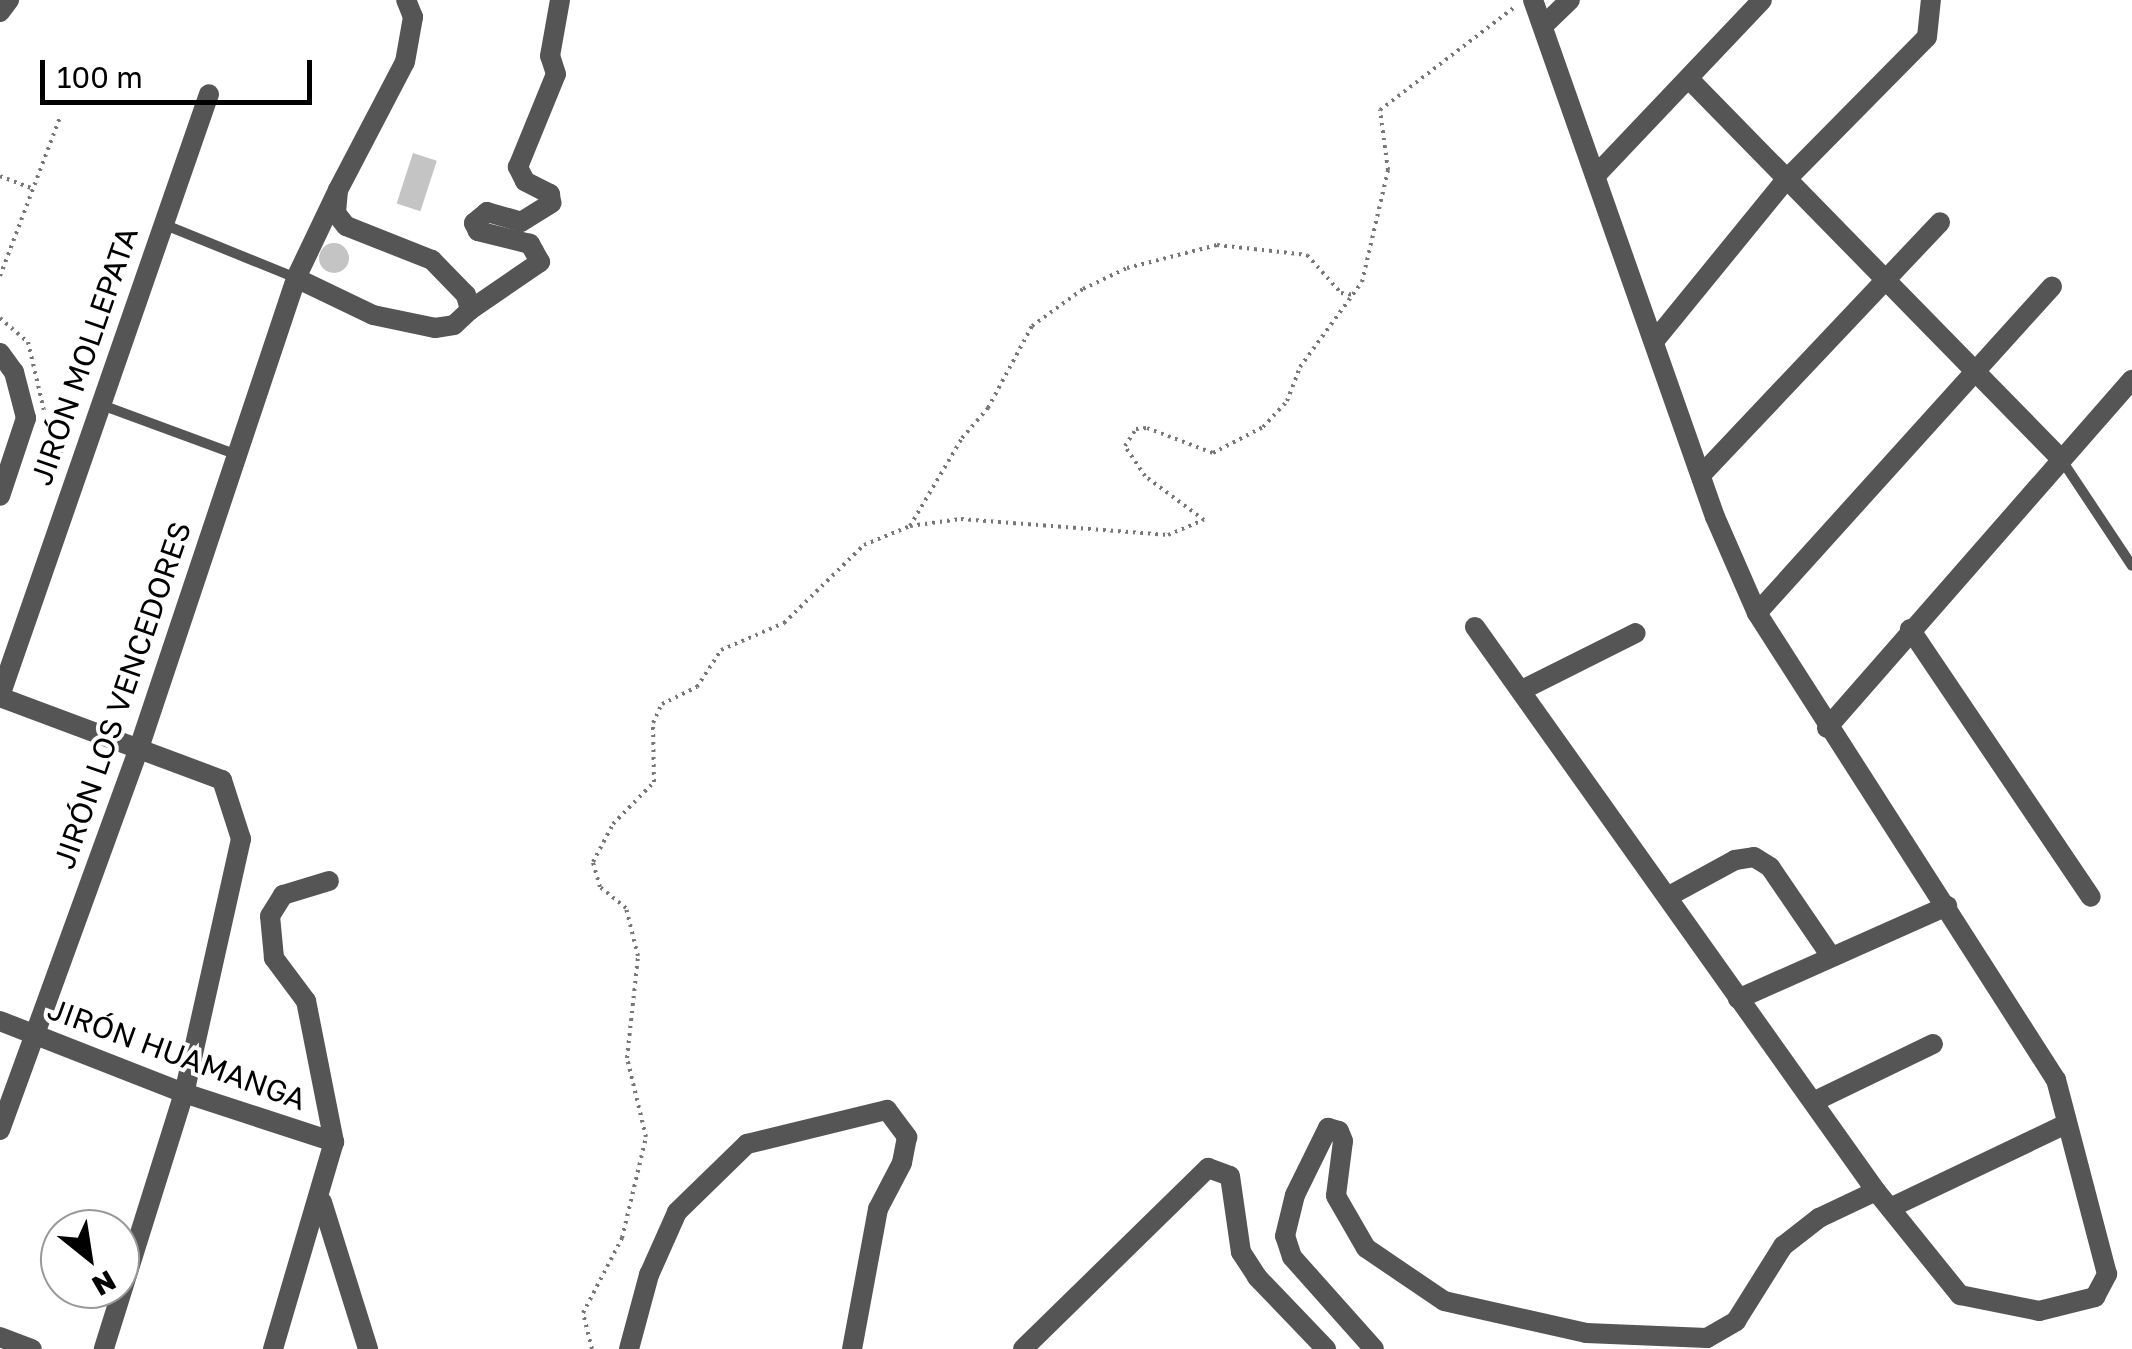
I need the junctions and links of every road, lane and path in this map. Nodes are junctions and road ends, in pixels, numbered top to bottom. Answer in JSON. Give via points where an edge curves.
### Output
{"nodes":[{"id":1,"x":9,"y":0,"type":"edge"},
{"id":2,"x":406,"y":0,"type":"edge"},
{"id":3,"x":560,"y":0,"type":"edge"},
{"id":4,"x":1524,"y":0,"type":"edge"},
{"id":5,"x":1533,"y":0,"type":"edge"},
{"id":6,"x":1570,"y":0,"type":"edge"},
{"id":7,"x":1762,"y":0,"type":"edge"},
{"id":8,"x":1931,"y":0,"type":"edge"},
{"id":9,"x":0,"y":12,"type":"edge"},
{"id":10,"x":1544,"y":26,"type":"junction"},
{"id":11,"x":1690,"y":80,"type":"junction"},
{"id":12,"x":209,"y":94,"type":"dead end"},
{"id":13,"x":60,"y":117,"type":"dead end"},
{"id":14,"x":1598,"y":173,"type":"junction"},
{"id":15,"x":0,"y":176,"type":"edge"},
{"id":16,"x":1785,"y":181,"type":"junction"},
{"id":17,"x":31,"y":188,"type":"junction"},
{"id":18,"x":338,"y":190,"type":"junction"},
{"id":19,"x":1940,"y":222,"type":"dead end"},
{"id":20,"x":162,"y":223,"type":"junction"},
{"id":21,"x":0,"y":276,"type":"edge"},
{"id":22,"x":1883,"y":277,"type":"junction"},
{"id":23,"x":296,"y":278,"type":"junction"},
{"id":24,"x":2052,"y":286,"type":"dead end"},
{"id":25,"x":1355,"y":295,"type":"junction"},
{"id":26,"x":470,"y":310,"type":"junction"},
{"id":27,"x":1656,"y":339,"type":"junction"},
{"id":28,"x":0,"y":353,"type":"edge"},
{"id":29,"x":1974,"y":371,"type":"junction"},
{"id":30,"x":2132,"y":380,"type":"edge"},
{"id":31,"x":98,"y":404,"type":"junction"},
{"id":32,"x":235,"y":454,"type":"junction"},
{"id":33,"x":2061,"y":459,"type":"junction"},
{"id":34,"x":1702,"y":472,"type":"junction"},
{"id":35,"x":0,"y":496,"type":"edge"},
{"id":36,"x":910,"y":526,"type":"junction"},
{"id":37,"x":2132,"y":566,"type":"edge"},
{"id":38,"x":1757,"y":613,"type":"junction"},
{"id":39,"x":1475,"y":628,"type":"dead end"},
{"id":40,"x":1910,"y":628,"type":"junction"},
{"id":41,"x":1636,"y":633,"type":"dead end"},
{"id":42,"x":1522,"y":690,"type":"junction"},
{"id":43,"x":0,"y":697,"type":"edge"},
{"id":44,"x":1828,"y":728,"type":"junction"},
{"id":45,"x":138,"y":751,"type":"junction"},
{"id":46,"x":329,"y":881,"type":"dead end"},
{"id":47,"x":1669,"y":896,"type":"junction"},
{"id":48,"x":2092,"y":897,"type":"dead end"},
{"id":49,"x":1947,"y":906,"type":"junction"},
{"id":50,"x":1830,"y":954,"type":"junction"},
{"id":51,"x":1738,"y":999,"type":"junction"},
{"id":52,"x":0,"y":1021,"type":"edge"},
{"id":53,"x":34,"y":1034,"type":"junction"},
{"id":54,"x":1933,"y":1044,"type":"dead end"},
{"id":55,"x":184,"y":1094,"type":"junction"},
{"id":56,"x":1815,"y":1101,"type":"junction"},
{"id":57,"x":2066,"y":1124,"type":"junction"},
{"id":58,"x":0,"y":1130,"type":"edge"},
{"id":59,"x":334,"y":1142,"type":"junction"},
{"id":60,"x":1876,"y":1191,"type":"junction"},
{"id":61,"x":322,"y":1202,"type":"junction"},
{"id":62,"x":1890,"y":1208,"type":"junction"},
{"id":63,"x":0,"y":1337,"type":"edge"},
{"id":64,"x":32,"y":1349,"type":"edge"},
{"id":65,"x":104,"y":1349,"type":"edge"},
{"id":66,"x":273,"y":1349,"type":"edge"},
{"id":67,"x":368,"y":1349,"type":"edge"},
{"id":68,"x":592,"y":1349,"type":"edge"},
{"id":69,"x":629,"y":1349,"type":"edge"},
{"id":70,"x":852,"y":1349,"type":"edge"},
{"id":71,"x":1023,"y":1349,"type":"edge"},
{"id":72,"x":1326,"y":1349,"type":"edge"},
{"id":73,"x":1374,"y":1349,"type":"edge"}],
"edges":[{"from":1,"to":9,"type":"street"},
{"from":2,"to":18,"type":"street","name":"JIRÓN LOS VENCEDORES","via":[[413,17],[405,62]]},
{"from":3,"to":26,"type":"street","via":[[550,56],[556,74],[518,166],[525,181],[550,194],[551,203],[520,222],[486,212],[474,223],[478,231],[530,244],[540,262]]},
{"from":4,"to":25,"type":"path","via":[[1380,110],[1388,170]]},
{"from":5,"to":10,"type":"street"},
{"from":6,"to":10,"type":"street"},
{"from":7,"to":11,"type":"street"},
{"from":8,"to":16,"type":"street","via":[[1927,37]]},
{"from":10,"to":14,"type":"street"},
{"from":11,"to":14,"type":"street"},
{"from":11,"to":16,"type":"street"},
{"from":12,"to":20,"type":"street","name":"JIRÓN MOLLEPATA"},
{"from":13,"to":17,"type":"path"},
{"from":14,"to":27,"type":"street"},
{"from":15,"to":17,"type":"path"},
{"from":16,"to":22,"type":"street"},
{"from":16,"to":27,"type":"street"},
{"from":17,"to":21,"type":"path"},
{"from":18,"to":23,"type":"street","name":"JIRÓN LOS VENCEDORES"},
{"from":18,"to":26,"type":"street","via":[[336,213],[346,226],[432,260],[466,295]]},
{"from":19,"to":22,"type":"street"},
{"from":20,"to":23,"type":"lane"},
{"from":20,"to":31,"type":"street","name":"JIRÓN MOLLEPATA"},
{"from":22,"to":29,"type":"street"},
{"from":22,"to":34,"type":"street"},
{"from":23,"to":26,"type":"street","via":[[372,315],[435,328],[454,325]]},
{"from":23,"to":32,"type":"street","name":"JIRÓN LOS VENCEDORES"},
{"from":24,"to":29,"type":"street"},
{"from":25,"to":36,"type":"path","via":[[1341,293],[1307,255],[1217,245],[1126,268],[1083,289],[1032,326],[988,408]]},
{"from":25,"to":36,"type":"path","via":[[1300,367],[1293,393],[1263,427],[1204,454],[1158,429],[1136,428],[1125,446],[1135,463],[1204,520],[1194,528],[1125,534],[961,520]]},
{"from":27,"to":34,"type":"street"},
{"from":28,"to":35,"type":"street","via":[[14,372],[26,418]]},
{"from":29,"to":33,"type":"street"},
{"from":29,"to":38,"type":"street"},
{"from":30,"to":33,"type":"street"},
{"from":31,"to":32,"type":"lane"},
{"from":31,"to":43,"type":"street","name":"JIRÓN MOLLEPATA"},
{"from":32,"to":45,"type":"street","name":"JIRÓN LOS VENCEDORES"},
{"from":33,"to":37,"type":"lane"},
{"from":33,"to":40,"type":"street"},
{"from":34,"to":38,"type":"street"},
{"from":36,"to":68,"type":"path","via":[[864,545],[784,623],[721,650],[696,688],[662,704],[653,723],[654,782],[612,824],[593,862],[600,887],[626,908],[638,956],[627,1058],[646,1137],[622,1238],[583,1313]]},
{"from":38,"to":44,"type":"street"},
{"from":39,"to":42,"type":"street"},
{"from":40,"to":44,"type":"street"},
{"from":40,"to":48,"type":"street"},
{"from":41,"to":42,"type":"street"},
{"from":42,"to":47,"type":"street"},
{"from":43,"to":45,"type":"street"},
{"from":44,"to":49,"type":"street"},
{"from":45,"to":53,"type":"street","name":"JIRÓN LOS VENCEDORES"},
{"from":45,"to":55,"type":"street","via":[[222,780],[242,839]]},
{"from":46,"to":59,"type":"street","via":[[283,895],[268,936],[274,958],[306,1001]]},
{"from":47,"to":50,"type":"street","via":[[1735,860],[1754,857],[1770,866]]},
{"from":47,"to":51,"type":"street"},
{"from":49,"to":50,"type":"street"},
{"from":49,"to":57,"type":"street","via":[[2056,1080]]},
{"from":50,"to":51,"type":"street"},
{"from":51,"to":56,"type":"street"},
{"from":52,"to":53,"type":"street","name":"JIRÓN HUAMANGA"},
{"from":53,"to":55,"type":"street","name":"JIRÓN HUAMANGA"},
{"from":53,"to":58,"type":"street","name":"JIRÓN LOS VENCEDORES"},
{"from":54,"to":56,"type":"street"},
{"from":55,"to":59,"type":"street","name":"JIRÓN HUAMANGA"},
{"from":55,"to":65,"type":"street"},
{"from":56,"to":60,"type":"street"},
{"from":57,"to":62,"type":"street"},
{"from":57,"to":62,"type":"street","via":[[2106,1260],[2104,1288],[2095,1297],[2040,1312],[1960,1295]]},
{"from":59,"to":61,"type":"street"},
{"from":60,"to":62,"type":"street"},
{"from":60,"to":73,"type":"street","via":[[1819,1218],[1783,1246],[1736,1321],[1707,1338],[1586,1333],[1444,1301],[1366,1248],[1336,1196],[1342,1141],[1339,1131],[1328,1128],[1294,1196],[1285,1236],[1292,1257]]},
{"from":61,"to":66,"type":"street"},
{"from":61,"to":67,"type":"street"},
{"from":63,"to":64,"type":"street"},
{"from":69,"to":70,"type":"street","via":[[677,1212],[747,1144],[887,1110],[907,1137],[902,1163],[878,1208]]},
{"from":71,"to":72,"type":"street","via":[[1208,1168],[1230,1176],[1241,1252],[1257,1277]]}]}
